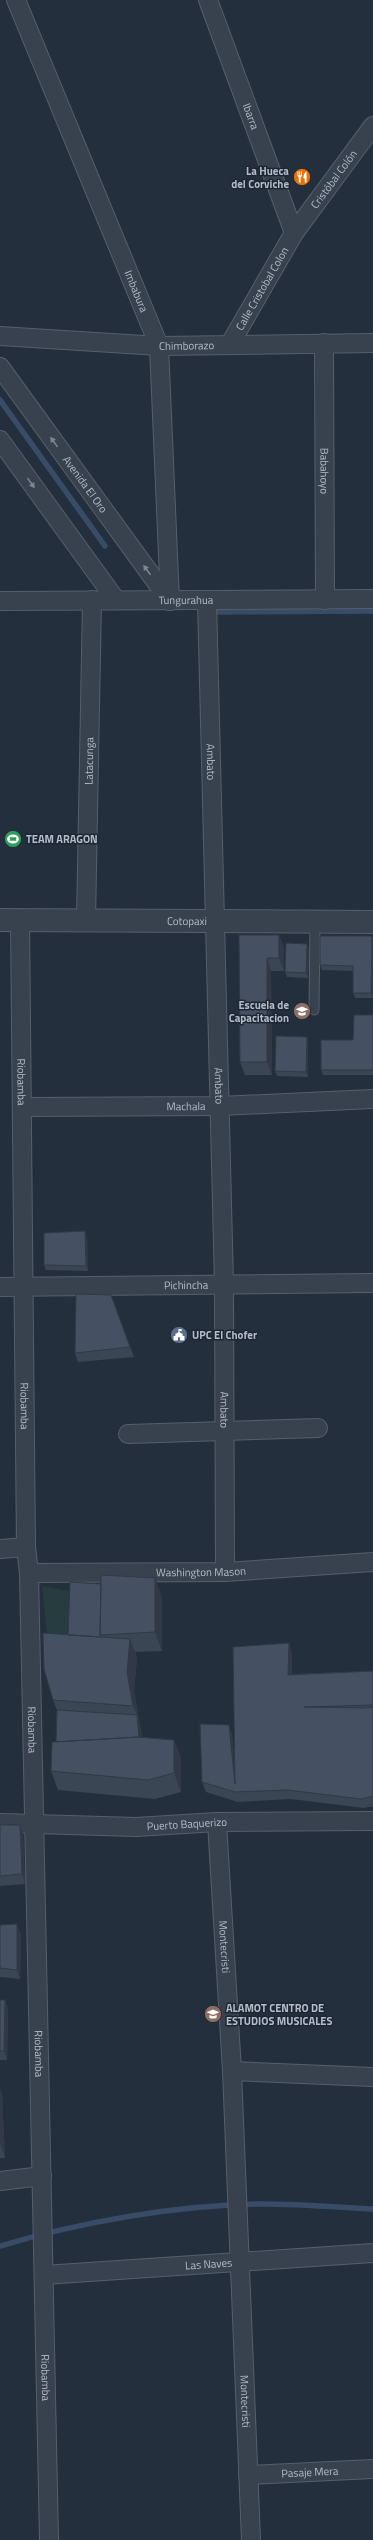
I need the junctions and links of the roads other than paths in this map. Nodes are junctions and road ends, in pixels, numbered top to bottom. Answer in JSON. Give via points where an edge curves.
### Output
{"nodes":[{"id":1,"x":16,"y":0,"type":"edge"},
{"id":2,"x":208,"y":0,"type":"edge"},
{"id":3,"x":373,"y":126,"type":"edge"},
{"id":4,"x":294,"y":233,"type":"junction"},
{"id":5,"x":0,"y":336,"type":"edge"},
{"id":6,"x":324,"y":342,"type":"junction"},
{"id":7,"x":373,"y":343,"type":"edge"},
{"id":8,"x":230,"y":344,"type":"junction"},
{"id":9,"x":159,"y":346,"type":"junction"},
{"id":10,"x":0,"y":367,"type":"edge"},
{"id":11,"x":0,"y":440,"type":"edge"},
{"id":12,"x":373,"y":599,"type":"edge"},
{"id":13,"x":92,"y":600,"type":"junction"},
{"id":14,"x":116,"y":600,"type":"junction"},
{"id":15,"x":325,"y":600,"type":"junction"},
{"id":16,"x":0,"y":601,"type":"edge"},
{"id":17,"x":170,"y":601,"type":"junction"},
{"id":18,"x":207,"y":601,"type":"junction"},
{"id":19,"x":10,"y":920,"type":"edge"},
{"id":20,"x":86,"y":921,"type":"junction"},
{"id":21,"x":214,"y":922,"type":"junction"},
{"id":22,"x":315,"y":922,"type":"junction"},
{"id":23,"x":373,"y":922,"type":"edge"},
{"id":24,"x":314,"y":1010,"type":"dead end"},
{"id":25,"x":373,"y":1099,"type":"edge"},
{"id":26,"x":220,"y":1106,"type":"junction"},
{"id":27,"x":23,"y":1107,"type":"junction"},
{"id":28,"x":373,"y":1283,"type":"edge"},
{"id":29,"x":224,"y":1284,"type":"junction"},
{"id":30,"x":23,"y":1286,"type":"junction"},
{"id":31,"x":0,"y":1287,"type":"edge"},
{"id":32,"x":318,"y":1428,"type":"dead end"},
{"id":33,"x":224,"y":1430,"type":"junction"},
{"id":34,"x":128,"y":1434,"type":"dead end"},
{"id":35,"x":26,"y":1547,"type":"junction"},
{"id":36,"x":0,"y":1549,"type":"edge"},
{"id":37,"x":373,"y":1562,"type":"edge"},
{"id":38,"x":225,"y":1572,"type":"junction"},
{"id":39,"x":29,"y":1573,"type":"junction"},
{"id":40,"x":373,"y":1821,"type":"edge"},
{"id":41,"x":217,"y":1822,"type":"junction"},
{"id":42,"x":0,"y":1823,"type":"edge"},
{"id":43,"x":36,"y":1823,"type":"junction"},
{"id":44,"x":232,"y":2071,"type":"junction"},
{"id":45,"x":373,"y":2077,"type":"edge"},
{"id":46,"x":42,"y":2176,"type":"junction"},
{"id":47,"x":0,"y":2181,"type":"edge"},
{"id":48,"x":373,"y":2253,"type":"edge"},
{"id":49,"x":239,"y":2262,"type":"junction"},
{"id":50,"x":44,"y":2275,"type":"junction"},
{"id":51,"x":373,"y":2469,"type":"edge"},
{"id":52,"x":248,"y":2475,"type":"junction"},
{"id":53,"x":49,"y":2540,"type":"edge"},
{"id":54,"x":250,"y":2540,"type":"edge"}],
"edges":[{"from":1,"to":9,"type":"street","name":"Imbabura"},
{"from":2,"to":4,"type":"street","name":"Ibarra"},
{"from":3,"to":4,"type":"street","name":"Cristóbal Colón"},
{"from":4,"to":8,"type":"street","name":"Calle Cristobal Colon"},
{"from":5,"to":9,"type":"street","name":"Chimborazo"},
{"from":6,"to":7,"type":"street","name":"Chimborazo"},
{"from":6,"to":8,"type":"street","name":"Chimborazo"},
{"from":6,"to":15,"type":"street","name":"Babahoyo"},
{"from":8,"to":9,"type":"street","name":"Chimborazo"},
{"from":9,"to":17,"type":"street","name":"Imbabura"},
{"from":17,"to":10,"type":"street","name":"Avenida El Oro","one_way":true},
{"from":11,"to":14,"type":"street","one_way":true},
{"from":12,"to":15,"type":"street","name":"Tungurahua"},
{"from":13,"to":14,"type":"street","name":"Tungurahua"},
{"from":13,"to":16,"type":"street","name":"Tungurahua"},
{"from":13,"to":20,"type":"street","name":"Latacunga"},
{"from":14,"to":17,"type":"street","name":"Tungurahua"},
{"from":15,"to":18,"type":"street","name":"Tungurahua"},
{"from":17,"to":18,"type":"street","name":"Tungurahua"},
{"from":18,"to":21,"type":"street","name":"Ambato"},
{"from":19,"to":20,"type":"street","name":"Cotopaxi"},
{"from":19,"to":27,"type":"street","name":"Riobamba"},
{"from":20,"to":21,"type":"street","name":"Cotopaxi"},
{"from":21,"to":22,"type":"street","name":"Cotopaxi"},
{"from":21,"to":26,"type":"street","name":"Ambato"},
{"from":22,"to":23,"type":"street","name":"Cotopaxi"},
{"from":22,"to":24,"type":"lane"},
{"from":25,"to":26,"type":"street","name":"Machala"},
{"from":26,"to":27,"type":"street","name":"Machala"},
{"from":26,"to":29,"type":"street","name":"Ambato"},
{"from":27,"to":30,"type":"street","name":"Riobamba"},
{"from":28,"to":29,"type":"street","name":"Pichincha"},
{"from":29,"to":30,"type":"street","name":"Pichincha","via":[[132,1287]]},
{"from":29,"to":33,"type":"street","name":"Ambato"},
{"from":30,"to":31,"type":"street","name":"Pichincha"},
{"from":30,"to":35,"type":"street","name":"Riobamba"},
{"from":32,"to":33,"type":"street"},
{"from":33,"to":34,"type":"street"},
{"from":33,"to":38,"type":"street","name":"Ambato"},
{"from":35,"to":36,"type":"street"},
{"from":35,"to":39,"type":"street","name":"Riobamba"},
{"from":37,"to":38,"type":"street","name":"Washington Mason"},
{"from":38,"to":39,"type":"street","name":"Washington Mason"},
{"from":39,"to":43,"type":"street","name":"Riobamba"},
{"from":40,"to":41,"type":"street","name":"Puerto Baquerizo"},
{"from":41,"to":43,"type":"street","name":"Puerto Baquerizo","via":[[136,1827]]},
{"from":41,"to":44,"type":"street","name":"Montecristi"},
{"from":42,"to":43,"type":"street","name":"Puerto Baquerizo"},
{"from":43,"to":46,"type":"street","name":"Riobamba"},
{"from":44,"to":45,"type":"street"},
{"from":44,"to":49,"type":"street","name":"Montecristi"},
{"from":46,"to":47,"type":"street"},
{"from":46,"to":50,"type":"street","name":"Riobamba"},
{"from":48,"to":49,"type":"street","name":"Las Naves"},
{"from":49,"to":50,"type":"street","name":"Las Naves"},
{"from":49,"to":52,"type":"street","name":"Montecristi"},
{"from":50,"to":53,"type":"street","name":"Riobamba"},
{"from":51,"to":52,"type":"street","name":"Pasaje Mera"},
{"from":52,"to":54,"type":"street","name":"Montecristi"}]}
